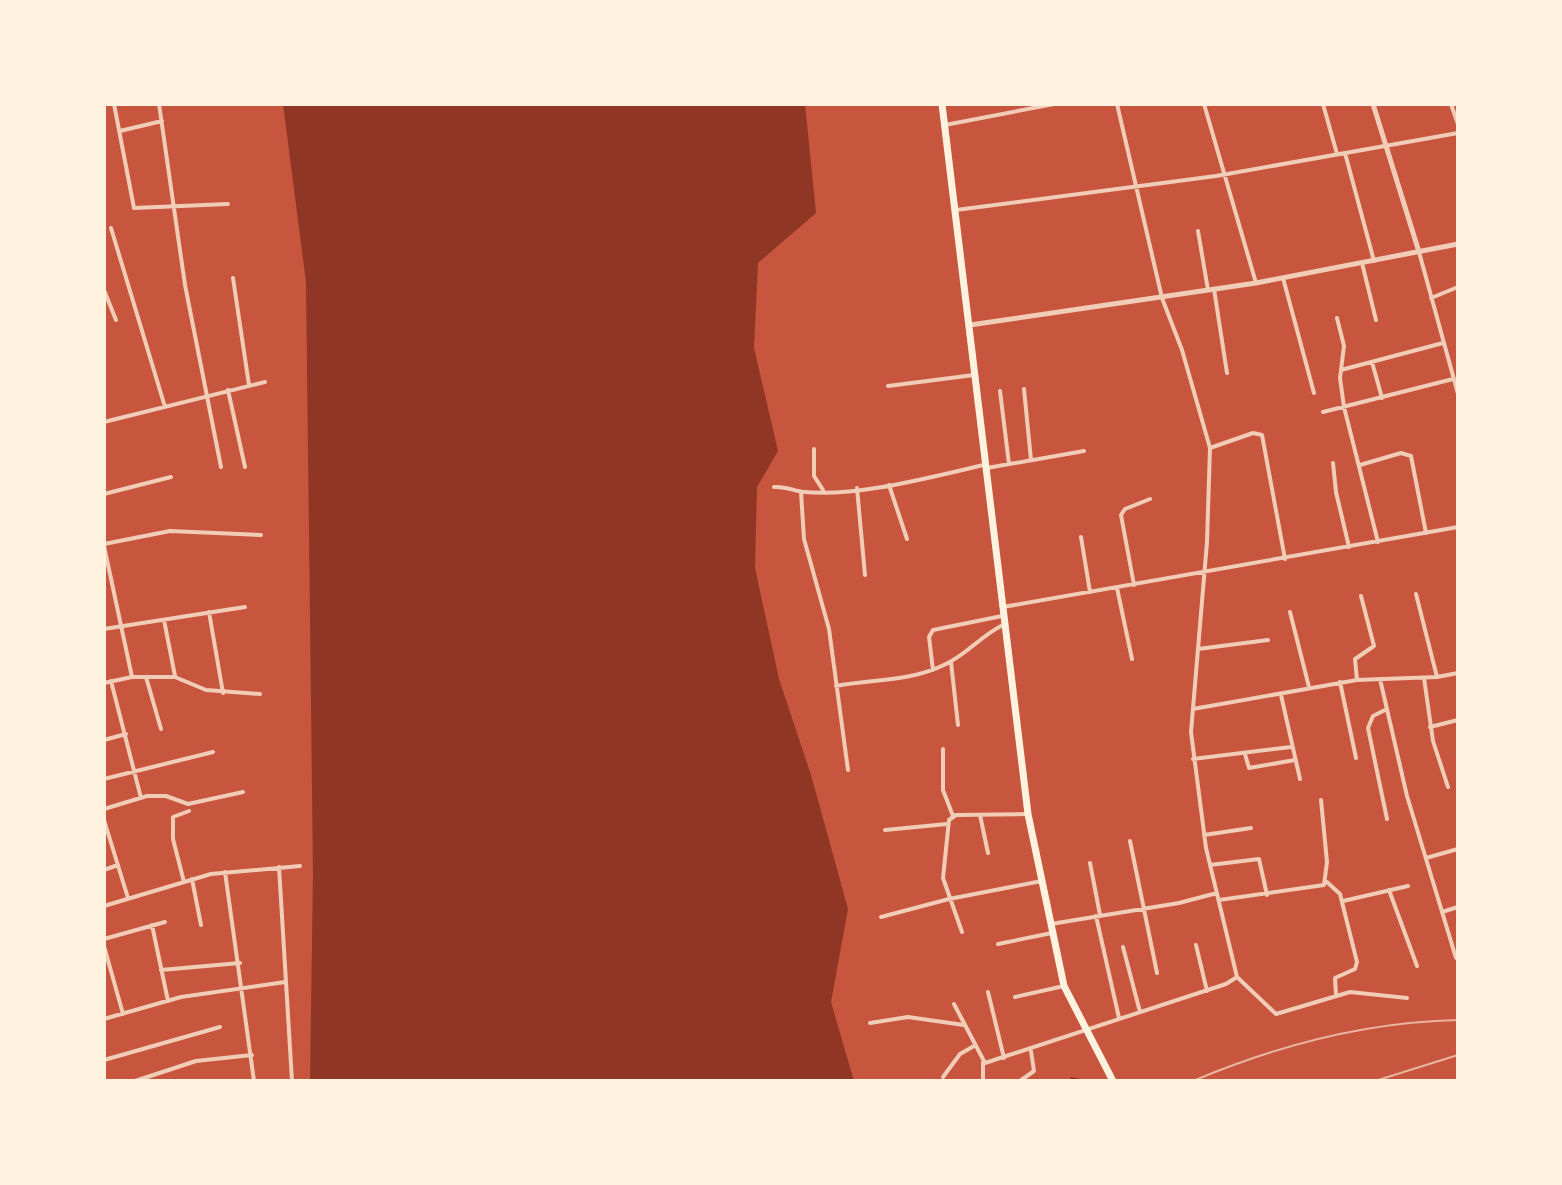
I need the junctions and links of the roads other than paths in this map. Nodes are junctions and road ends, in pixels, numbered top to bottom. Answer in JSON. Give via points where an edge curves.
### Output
{"nodes":[{"id":1,"x":114,"y":104,"type":"edge"},
{"id":2,"x":159,"y":104,"type":"edge"},
{"id":3,"x":942,"y":104,"type":"edge"},
{"id":4,"x":1054,"y":104,"type":"edge"},
{"id":5,"x":1117,"y":104,"type":"edge"},
{"id":6,"x":1204,"y":104,"type":"edge"},
{"id":7,"x":1323,"y":104,"type":"edge"},
{"id":8,"x":1373,"y":104,"type":"edge"},
{"id":9,"x":1451,"y":104,"type":"edge"},
{"id":10,"x":162,"y":121,"type":"junction"},
{"id":11,"x":1458,"y":124,"type":"edge"},
{"id":12,"x":945,"y":125,"type":"junction"},
{"id":13,"x":120,"y":131,"type":"junction"},
{"id":14,"x":1458,"y":133,"type":"edge"},
{"id":15,"x":1385,"y":145,"type":"junction"},
{"id":16,"x":1345,"y":153,"type":"junction"},
{"id":17,"x":1337,"y":154,"type":"junction"},
{"id":18,"x":1225,"y":174,"type":"junction"},
{"id":19,"x":1136,"y":184,"type":"junction"},
{"id":20,"x":176,"y":204,"type":"junction"},
{"id":21,"x":228,"y":204,"type":"dead end"},
{"id":22,"x":956,"y":210,"type":"junction"},
{"id":23,"x":111,"y":228,"type":"dead end"},
{"id":24,"x":1198,"y":231,"type":"dead end"},
{"id":25,"x":1458,"y":244,"type":"edge"},
{"id":26,"x":1419,"y":252,"type":"junction"},
{"id":27,"x":1374,"y":261,"type":"junction"},
{"id":28,"x":1362,"y":263,"type":"junction"},
{"id":29,"x":233,"y":278,"type":"dead end"},
{"id":30,"x":1283,"y":278,"type":"junction"},
{"id":31,"x":1256,"y":283,"type":"junction"},
{"id":32,"x":1458,"y":287,"type":"edge"},
{"id":33,"x":104,"y":290,"type":"edge"},
{"id":34,"x":1211,"y":290,"type":"junction"},
{"id":35,"x":1162,"y":298,"type":"junction"},
{"id":36,"x":1431,"y":298,"type":"junction"},
{"id":37,"x":1337,"y":318,"type":"dead end"},
{"id":38,"x":116,"y":320,"type":"dead end"},
{"id":39,"x":1376,"y":320,"type":"dead end"},
{"id":40,"x":970,"y":325,"type":"junction"},
{"id":41,"x":1443,"y":343,"type":"junction"},
{"id":42,"x":1372,"y":362,"type":"junction"},
{"id":43,"x":1341,"y":370,"type":"junction"},
{"id":44,"x":1451,"y":371,"type":"junction"},
{"id":45,"x":1458,"y":371,"type":"edge"},
{"id":46,"x":1227,"y":373,"type":"dead end"},
{"id":47,"x":974,"y":375,"type":"junction"},
{"id":48,"x":1453,"y":379,"type":"junction"},
{"id":49,"x":265,"y":382,"type":"dead end"},
{"id":50,"x":249,"y":385,"type":"junction"},
{"id":51,"x":888,"y":386,"type":"dead end"},
{"id":52,"x":1024,"y":389,"type":"dead end"},
{"id":53,"x":228,"y":390,"type":"junction"},
{"id":54,"x":1000,"y":391,"type":"dead end"},
{"id":55,"x":1314,"y":393,"type":"dead end"},
{"id":56,"x":1458,"y":394,"type":"edge"},
{"id":57,"x":205,"y":398,"type":"junction"},
{"id":58,"x":1382,"y":398,"type":"junction"},
{"id":59,"x":165,"y":407,"type":"junction"},
{"id":60,"x":1344,"y":407,"type":"junction"},
{"id":61,"x":1323,"y":412,"type":"dead end"},
{"id":62,"x":104,"y":422,"type":"edge"},
{"id":63,"x":1210,"y":448,"type":"junction"},
{"id":64,"x":814,"y":449,"type":"dead end"},
{"id":65,"x":1084,"y":451,"type":"dead end"},
{"id":66,"x":1031,"y":460,"type":"junction"},
{"id":67,"x":1333,"y":463,"type":"dead end"},
{"id":68,"x":1009,"y":464,"type":"junction"},
{"id":69,"x":1360,"y":465,"type":"junction"},
{"id":70,"x":221,"y":467,"type":"dead end"},
{"id":71,"x":245,"y":467,"type":"dead end"},
{"id":72,"x":984,"y":467,"type":"junction"},
{"id":73,"x":171,"y":477,"type":"dead end"},
{"id":74,"x":889,"y":485,"type":"junction"},
{"id":75,"x":774,"y":487,"type":"dead end"},
{"id":76,"x":857,"y":488,"type":"junction"},
{"id":77,"x":823,"y":490,"type":"junction"},
{"id":78,"x":801,"y":492,"type":"junction"},
{"id":79,"x":104,"y":494,"type":"edge"},
{"id":80,"x":1150,"y":499,"type":"dead end"},
{"id":81,"x":1458,"y":527,"type":"edge"},
{"id":82,"x":1426,"y":533,"type":"junction"},
{"id":83,"x":261,"y":535,"type":"dead end"},
{"id":84,"x":1081,"y":537,"type":"dead end"},
{"id":85,"x":907,"y":539,"type":"dead end"},
{"id":86,"x":1378,"y":542,"type":"junction"},
{"id":87,"x":104,"y":545,"type":"edge"},
{"id":88,"x":1349,"y":547,"type":"junction"},
{"id":89,"x":1285,"y":559,"type":"junction"},
{"id":90,"x":1205,"y":573,"type":"junction"},
{"id":91,"x":865,"y":575,"type":"dead end"},
{"id":92,"x":1134,"y":585,"type":"junction"},
{"id":93,"x":1117,"y":588,"type":"junction"},
{"id":94,"x":1090,"y":592,"type":"junction"},
{"id":95,"x":1416,"y":594,"type":"dead end"},
{"id":96,"x":1361,"y":596,"type":"dead end"},
{"id":97,"x":245,"y":607,"type":"dead end"},
{"id":98,"x":209,"y":612,"type":"junction"},
{"id":99,"x":1290,"y":612,"type":"dead end"},
{"id":100,"x":1002,"y":616,"type":"junction"},
{"id":101,"x":164,"y":620,"type":"junction"},
{"id":102,"x":122,"y":626,"type":"junction"},
{"id":103,"x":104,"y":629,"type":"edge"},
{"id":104,"x":1268,"y":640,"type":"dead end"},
{"id":105,"x":1198,"y":649,"type":"junction"},
{"id":106,"x":1132,"y":659,"type":"dead end"},
{"id":107,"x":951,"y":662,"type":"junction"},
{"id":108,"x":933,"y":670,"type":"junction"},
{"id":109,"x":1457,"y":674,"type":"edge"},
{"id":110,"x":132,"y":677,"type":"junction"},
{"id":111,"x":146,"y":677,"type":"junction"},
{"id":112,"x":175,"y":677,"type":"junction"},
{"id":113,"x":1437,"y":677,"type":"junction"},
{"id":114,"x":1424,"y":678,"type":"junction"},
{"id":115,"x":1380,"y":679,"type":"junction"},
{"id":116,"x":1357,"y":680,"type":"junction"},
{"id":117,"x":111,"y":681,"type":"junction"},
{"id":118,"x":1340,"y":682,"type":"junction"},
{"id":119,"x":1458,"y":682,"type":"edge"},
{"id":120,"x":104,"y":683,"type":"edge"},
{"id":121,"x":836,"y":686,"type":"junction"},
{"id":122,"x":1309,"y":687,"type":"junction"},
{"id":123,"x":223,"y":693,"type":"junction"},
{"id":124,"x":260,"y":694,"type":"dead end"},
{"id":125,"x":1281,"y":695,"type":"junction"},
{"id":126,"x":1193,"y":709,"type":"junction"},
{"id":127,"x":1387,"y":709,"type":"junction"},
{"id":128,"x":1458,"y":720,"type":"edge"},
{"id":129,"x":958,"y":725,"type":"dead end"},
{"id":130,"x":1430,"y":727,"type":"junction"},
{"id":131,"x":161,"y":729,"type":"dead end"},
{"id":132,"x":126,"y":734,"type":"junction"},
{"id":133,"x":104,"y":740,"type":"edge"},
{"id":134,"x":1291,"y":747,"type":"junction"},
{"id":135,"x":943,"y":749,"type":"dead end"},
{"id":136,"x":213,"y":752,"type":"dead end"},
{"id":137,"x":1245,"y":753,"type":"junction"},
{"id":138,"x":1356,"y":758,"type":"dead end"},
{"id":139,"x":1193,"y":759,"type":"junction"},
{"id":140,"x":1295,"y":760,"type":"junction"},
{"id":141,"x":134,"y":770,"type":"junction"},
{"id":142,"x":848,"y":770,"type":"dead end"},
{"id":143,"x":104,"y":779,"type":"edge"},
{"id":144,"x":1300,"y":779,"type":"dead end"},
{"id":145,"x":1448,"y":787,"type":"dead end"},
{"id":146,"x":243,"y":792,"type":"dead end"},
{"id":147,"x":141,"y":798,"type":"junction"},
{"id":148,"x":1321,"y":800,"type":"dead end"},
{"id":149,"x":104,"y":809,"type":"edge"},
{"id":150,"x":189,"y":811,"type":"dead end"},
{"id":151,"x":1028,"y":814,"type":"junction"},
{"id":152,"x":980,"y":815,"type":"junction"},
{"id":153,"x":953,"y":816,"type":"junction"},
{"id":154,"x":1387,"y":819,"type":"dead end"},
{"id":155,"x":104,"y":820,"type":"edge"},
{"id":156,"x":947,"y":824,"type":"junction"},
{"id":157,"x":1251,"y":828,"type":"dead end"},
{"id":158,"x":885,"y":830,"type":"dead end"},
{"id":159,"x":1204,"y":835,"type":"junction"},
{"id":160,"x":1130,"y":841,"type":"dead end"},
{"id":161,"x":1458,"y":849,"type":"edge"},
{"id":162,"x":988,"y":853,"type":"dead end"},
{"id":163,"x":1426,"y":858,"type":"junction"},
{"id":164,"x":1090,"y":863,"type":"dead end"},
{"id":165,"x":118,"y":865,"type":"junction"},
{"id":166,"x":1210,"y":865,"type":"junction"},
{"id":167,"x":300,"y":866,"type":"dead end"},
{"id":168,"x":279,"y":867,"type":"junction"},
{"id":169,"x":104,"y":870,"type":"edge"},
{"id":170,"x":225,"y":872,"type":"junction"},
{"id":171,"x":192,"y":879,"type":"junction"},
{"id":172,"x":1042,"y":881,"type":"junction"},
{"id":173,"x":184,"y":882,"type":"junction"},
{"id":174,"x":1327,"y":882,"type":"junction"},
{"id":175,"x":1408,"y":886,"type":"dead end"},
{"id":176,"x":1389,"y":890,"type":"junction"},
{"id":177,"x":1217,"y":893,"type":"junction"},
{"id":178,"x":1267,"y":895,"type":"junction"},
{"id":179,"x":128,"y":898,"type":"junction"},
{"id":180,"x":949,"y":899,"type":"junction"},
{"id":181,"x":1219,"y":900,"type":"junction"},
{"id":182,"x":1343,"y":901,"type":"junction"},
{"id":183,"x":104,"y":906,"type":"edge"},
{"id":184,"x":1458,"y":907,"type":"edge"},
{"id":185,"x":1143,"y":909,"type":"junction"},
{"id":186,"x":1442,"y":912,"type":"junction"},
{"id":187,"x":1098,"y":916,"type":"junction"},
{"id":188,"x":881,"y":917,"type":"dead end"},
{"id":189,"x":165,"y":922,"type":"dead end"},
{"id":190,"x":152,"y":925,"type":"junction"},
{"id":191,"x":201,"y":925,"type":"dead end"},
{"id":192,"x":1051,"y":929,"type":"junction"},
{"id":193,"x":962,"y":932,"type":"dead end"},
{"id":194,"x":104,"y":939,"type":"edge"},
{"id":195,"x":998,"y":944,"type":"dead end"},
{"id":196,"x":1196,"y":945,"type":"dead end"},
{"id":197,"x":104,"y":946,"type":"edge"},
{"id":198,"x":1123,"y":947,"type":"dead end"},
{"id":199,"x":1456,"y":958,"type":"edge"},
{"id":200,"x":240,"y":963,"type":"junction"},
{"id":201,"x":1417,"y":966,"type":"dead end"},
{"id":202,"x":111,"y":970,"type":"junction"},
{"id":203,"x":161,"y":970,"type":"junction"},
{"id":204,"x":104,"y":972,"type":"edge"},
{"id":205,"x":1157,"y":973,"type":"dead end"},
{"id":206,"x":1237,"y":977,"type":"junction"},
{"id":207,"x":286,"y":982,"type":"junction"},
{"id":208,"x":1064,"y":986,"type":"junction"},
{"id":209,"x":243,"y":988,"type":"junction"},
{"id":210,"x":1207,"y":991,"type":"junction"},
{"id":211,"x":988,"y":992,"type":"dead end"},
{"id":212,"x":1336,"y":995,"type":"junction"},
{"id":213,"x":1015,"y":997,"type":"dead end"},
{"id":214,"x":1407,"y":998,"type":"dead end"},
{"id":215,"x":168,"y":1001,"type":"junction"},
{"id":216,"x":954,"y":1004,"type":"dead end"},
{"id":217,"x":1140,"y":1012,"type":"junction"},
{"id":218,"x":123,"y":1014,"type":"junction"},
{"id":219,"x":1119,"y":1018,"type":"junction"},
{"id":220,"x":104,"y":1019,"type":"edge"},
{"id":221,"x":870,"y":1023,"type":"dead end"},
{"id":222,"x":964,"y":1025,"type":"junction"},
{"id":223,"x":220,"y":1027,"type":"dead end"},
{"id":224,"x":1085,"y":1031,"type":"junction"},
{"id":225,"x":974,"y":1046,"type":"junction"},
{"id":226,"x":1031,"y":1051,"type":"junction"},
{"id":227,"x":252,"y":1055,"type":"junction"},
{"id":228,"x":1004,"y":1058,"type":"junction"},
{"id":229,"x":104,"y":1060,"type":"edge"},
{"id":230,"x":983,"y":1062,"type":"junction"},
{"id":231,"x":943,"y":1077,"type":"dead end"},
{"id":232,"x":135,"y":1081,"type":"edge"},
{"id":233,"x":254,"y":1081,"type":"edge"},
{"id":234,"x":292,"y":1081,"type":"edge"},
{"id":235,"x":983,"y":1081,"type":"edge"},
{"id":236,"x":1020,"y":1081,"type":"edge"},
{"id":237,"x":1113,"y":1081,"type":"edge"}],
"edges":[{"from":1,"to":13,"type":"street"},
{"from":2,"to":10,"type":"street"},
{"from":3,"to":12,"type":"main road"},
{"from":4,"to":12,"type":"street"},
{"from":5,"to":19,"type":"street"},
{"from":6,"to":18,"type":"street"},
{"from":7,"to":17,"type":"street"},
{"from":8,"to":15,"type":"street"},
{"from":9,"to":11,"type":"street"},
{"from":10,"to":13,"type":"street"},
{"from":10,"to":20,"type":"street"},
{"from":12,"to":22,"type":"main road"},
{"from":13,"to":20,"type":"street","via":[[134,208]]},
{"from":14,"to":15,"type":"street"},
{"from":15,"to":16,"type":"street"},
{"from":15,"to":26,"type":"street"},
{"from":16,"to":17,"type":"street"},
{"from":16,"to":27,"type":"street"},
{"from":17,"to":18,"type":"street"},
{"from":18,"to":19,"type":"street"},
{"from":18,"to":31,"type":"street"},
{"from":19,"to":22,"type":"street"},
{"from":19,"to":35,"type":"street"},
{"from":20,"to":21,"type":"street"},
{"from":20,"to":57,"type":"street"},
{"from":22,"to":40,"type":"main road"},
{"from":23,"to":59,"type":"street"},
{"from":24,"to":34,"type":"street"},
{"from":25,"to":26,"type":"street"},
{"from":26,"to":27,"type":"street"},
{"from":26,"to":36,"type":"street"},
{"from":27,"to":28,"type":"street"},
{"from":28,"to":30,"type":"street"},
{"from":28,"to":39,"type":"street"},
{"from":29,"to":50,"type":"street"},
{"from":30,"to":31,"type":"street"},
{"from":30,"to":55,"type":"street"},
{"from":31,"to":34,"type":"street"},
{"from":32,"to":36,"type":"street"},
{"from":33,"to":38,"type":"street"},
{"from":34,"to":35,"type":"street"},
{"from":34,"to":46,"type":"street"},
{"from":35,"to":40,"type":"street"},
{"from":35,"to":63,"type":"street"},
{"from":36,"to":41,"type":"street"},
{"from":37,"to":43,"type":"street","via":[[1344,346]]},
{"from":40,"to":47,"type":"main road"},
{"from":41,"to":42,"type":"street"},
{"from":41,"to":44,"type":"street"},
{"from":42,"to":43,"type":"street"},
{"from":42,"to":58,"type":"street"},
{"from":43,"to":60,"type":"street"},
{"from":44,"to":45,"type":"street"},
{"from":44,"to":48,"type":"street"},
{"from":47,"to":51,"type":"street"},
{"from":47,"to":72,"type":"main road"},
{"from":48,"to":56,"type":"street"},
{"from":48,"to":58,"type":"street"},
{"from":49,"to":50,"type":"street"},
{"from":50,"to":53,"type":"street"},
{"from":52,"to":66,"type":"street"},
{"from":53,"to":57,"type":"street"},
{"from":53,"to":71,"type":"street"},
{"from":54,"to":68,"type":"street"},
{"from":57,"to":59,"type":"street"},
{"from":57,"to":70,"type":"street"},
{"from":58,"to":60,"type":"street"},
{"from":59,"to":62,"type":"street"},
{"from":60,"to":61,"type":"street"},
{"from":60,"to":69,"type":"street"},
{"from":63,"to":89,"type":"street","via":[[1253,433],[1262,435]]},
{"from":63,"to":90,"type":"street"},
{"from":64,"to":77,"type":"street","via":[[814,476]]},
{"from":65,"to":66,"type":"street"},
{"from":66,"to":68,"type":"street"},
{"from":67,"to":88,"type":"street"},
{"from":68,"to":72,"type":"street"},
{"from":69,"to":82,"type":"street","via":[[1401,453],[1411,456]]},
{"from":69,"to":86,"type":"street"},
{"from":72,"to":74,"type":"street"},
{"from":72,"to":100,"type":"main road"},
{"from":73,"to":79,"type":"street"},
{"from":74,"to":76,"type":"street"},
{"from":74,"to":85,"type":"street"},
{"from":75,"to":78,"type":"street","via":[[791,486]]},
{"from":76,"to":77,"type":"street"},
{"from":76,"to":91,"type":"street"},
{"from":77,"to":78,"type":"street"},
{"from":78,"to":121,"type":"street","via":[[804,539],[823,604]]},
{"from":80,"to":92,"type":"street","via":[[1121,515]]},
{"from":81,"to":82,"type":"street"},
{"from":82,"to":86,"type":"street"},
{"from":83,"to":87,"type":"street","via":[[170,531]]},
{"from":84,"to":94,"type":"street"},
{"from":86,"to":88,"type":"street"},
{"from":87,"to":102,"type":"street"},
{"from":88,"to":89,"type":"street"},
{"from":89,"to":90,"type":"street"},
{"from":90,"to":92,"type":"street"},
{"from":90,"to":105,"type":"street"},
{"from":92,"to":93,"type":"street"},
{"from":93,"to":94,"type":"street"},
{"from":93,"to":106,"type":"street"},
{"from":94,"to":100,"type":"street"},
{"from":95,"to":113,"type":"street"},
{"from":96,"to":116,"type":"street","via":[[1374,646],[1355,659]]},
{"from":97,"to":98,"type":"street"},
{"from":98,"to":101,"type":"street"},
{"from":98,"to":123,"type":"street"},
{"from":99,"to":122,"type":"street"},
{"from":100,"to":107,"type":"street"},
{"from":100,"to":108,"type":"street","via":[[933,630]]},
{"from":100,"to":151,"type":"main road"},
{"from":101,"to":102,"type":"street"},
{"from":101,"to":112,"type":"street"},
{"from":102,"to":103,"type":"street"},
{"from":102,"to":110,"type":"street"},
{"from":104,"to":105,"type":"street"},
{"from":105,"to":126,"type":"street"},
{"from":107,"to":108,"type":"street"},
{"from":107,"to":129,"type":"street"},
{"from":108,"to":121,"type":"street","via":[[904,680]]},
{"from":109,"to":113,"type":"street"},
{"from":109,"to":119,"type":"street"},
{"from":110,"to":111,"type":"street"},
{"from":110,"to":117,"type":"street"},
{"from":111,"to":112,"type":"street"},
{"from":111,"to":131,"type":"street"},
{"from":112,"to":123,"type":"street"},
{"from":113,"to":114,"type":"street"},
{"from":114,"to":115,"type":"street"},
{"from":114,"to":130,"type":"street"},
{"from":115,"to":116,"type":"street"},
{"from":115,"to":127,"type":"street"},
{"from":116,"to":118,"type":"street"},
{"from":117,"to":120,"type":"street"},
{"from":117,"to":132,"type":"street"},
{"from":118,"to":122,"type":"street"},
{"from":118,"to":138,"type":"street"},
{"from":121,"to":142,"type":"street"},
{"from":122,"to":125,"type":"street"},
{"from":123,"to":124,"type":"street"},
{"from":125,"to":126,"type":"street"},
{"from":125,"to":134,"type":"street"},
{"from":126,"to":139,"type":"street"},
{"from":127,"to":154,"type":"street","via":[[1373,716],[1368,728]]},
{"from":127,"to":163,"type":"street"},
{"from":128,"to":130,"type":"street"},
{"from":130,"to":145,"type":"street"},
{"from":132,"to":133,"type":"street"},
{"from":132,"to":141,"type":"street"},
{"from":134,"to":137,"type":"street"},
{"from":134,"to":140,"type":"street"},
{"from":135,"to":153,"type":"street","via":[[944,794]]},
{"from":136,"to":141,"type":"street"},
{"from":137,"to":139,"type":"street"},
{"from":137,"to":140,"type":"street","via":[[1249,768]]},
{"from":139,"to":159,"type":"street"},
{"from":140,"to":144,"type":"street"},
{"from":141,"to":143,"type":"street"},
{"from":141,"to":147,"type":"street"},
{"from":146,"to":147,"type":"street","via":[[188,804],[166,796]]},
{"from":147,"to":149,"type":"street"},
{"from":148,"to":174,"type":"street"},
{"from":150,"to":173,"type":"street","via":[[173,817]]},
{"from":151,"to":152,"type":"street"},
{"from":151,"to":172,"type":"main road"},
{"from":152,"to":153,"type":"street"},
{"from":152,"to":162,"type":"street"},
{"from":153,"to":156,"type":"street"},
{"from":155,"to":165,"type":"street"},
{"from":156,"to":158,"type":"street"},
{"from":156,"to":180,"type":"street","via":[[942,872]]},
{"from":157,"to":159,"type":"street"},
{"from":159,"to":166,"type":"street"},
{"from":160,"to":185,"type":"street"},
{"from":161,"to":163,"type":"street"},
{"from":163,"to":186,"type":"street"},
{"from":164,"to":187,"type":"street"},
{"from":165,"to":169,"type":"street"},
{"from":165,"to":179,"type":"street"},
{"from":166,"to":177,"type":"street"},
{"from":166,"to":178,"type":"street","via":[[1259,859]]},
{"from":167,"to":168,"type":"street"},
{"from":168,"to":170,"type":"street"},
{"from":168,"to":207,"type":"street"},
{"from":170,"to":171,"type":"street"},
{"from":170,"to":200,"type":"street"},
{"from":171,"to":173,"type":"street"},
{"from":171,"to":191,"type":"street"},
{"from":172,"to":180,"type":"street"},
{"from":172,"to":192,"type":"main road"},
{"from":173,"to":179,"type":"street"},
{"from":174,"to":178,"type":"street","via":[[1315,889]]},
{"from":174,"to":182,"type":"street"},
{"from":175,"to":176,"type":"street"},
{"from":176,"to":182,"type":"street"},
{"from":176,"to":201,"type":"street"},
{"from":177,"to":181,"type":"street"},
{"from":177,"to":185,"type":"street"},
{"from":178,"to":181,"type":"street"},
{"from":179,"to":183,"type":"street"},
{"from":180,"to":188,"type":"street"},
{"from":180,"to":193,"type":"street"},
{"from":181,"to":206,"type":"street"},
{"from":182,"to":212,"type":"street","via":[[1357,962],[1355,969],[1335,978]]},
{"from":184,"to":186,"type":"street"},
{"from":185,"to":187,"type":"street"},
{"from":185,"to":205,"type":"street"},
{"from":186,"to":199,"type":"street"},
{"from":187,"to":192,"type":"street"},
{"from":187,"to":219,"type":"street"},
{"from":189,"to":190,"type":"street"},
{"from":190,"to":194,"type":"street"},
{"from":190,"to":203,"type":"street"},
{"from":192,"to":195,"type":"street"},
{"from":192,"to":208,"type":"main road"},
{"from":196,"to":210,"type":"street"},
{"from":197,"to":202,"type":"street"},
{"from":198,"to":217,"type":"street"},
{"from":200,"to":203,"type":"street"},
{"from":200,"to":209,"type":"street"},
{"from":202,"to":204,"type":"street"},
{"from":202,"to":218,"type":"street"},
{"from":203,"to":215,"type":"street"},
{"from":206,"to":210,"type":"street"},
{"from":206,"to":212,"type":"street","via":[[1272,1013]]},
{"from":207,"to":209,"type":"street"},
{"from":207,"to":234,"type":"street"},
{"from":208,"to":213,"type":"street"},
{"from":208,"to":224,"type":"main road"},
{"from":209,"to":215,"type":"street"},
{"from":209,"to":227,"type":"street"},
{"from":210,"to":217,"type":"street"},
{"from":211,"to":228,"type":"street"},
{"from":212,"to":214,"type":"street","via":[[1360,991]]},
{"from":215,"to":218,"type":"street"},
{"from":216,"to":222,"type":"street"},
{"from":217,"to":219,"type":"street"},
{"from":218,"to":220,"type":"street"},
{"from":219,"to":224,"type":"street"},
{"from":221,"to":222,"type":"street","via":[[908,1017]]},
{"from":222,"to":225,"type":"street"},
{"from":223,"to":229,"type":"street"},
{"from":224,"to":226,"type":"street"},
{"from":224,"to":237,"type":"main road"},
{"from":225,"to":230,"type":"street"},
{"from":225,"to":231,"type":"street","via":[[960,1054]]},
{"from":226,"to":228,"type":"street"},
{"from":226,"to":236,"type":"street","via":[[1035,1068]]},
{"from":227,"to":232,"type":"street","via":[[196,1061]]},
{"from":227,"to":233,"type":"street"},
{"from":228,"to":230,"type":"street"},
{"from":230,"to":235,"type":"street"}]}
